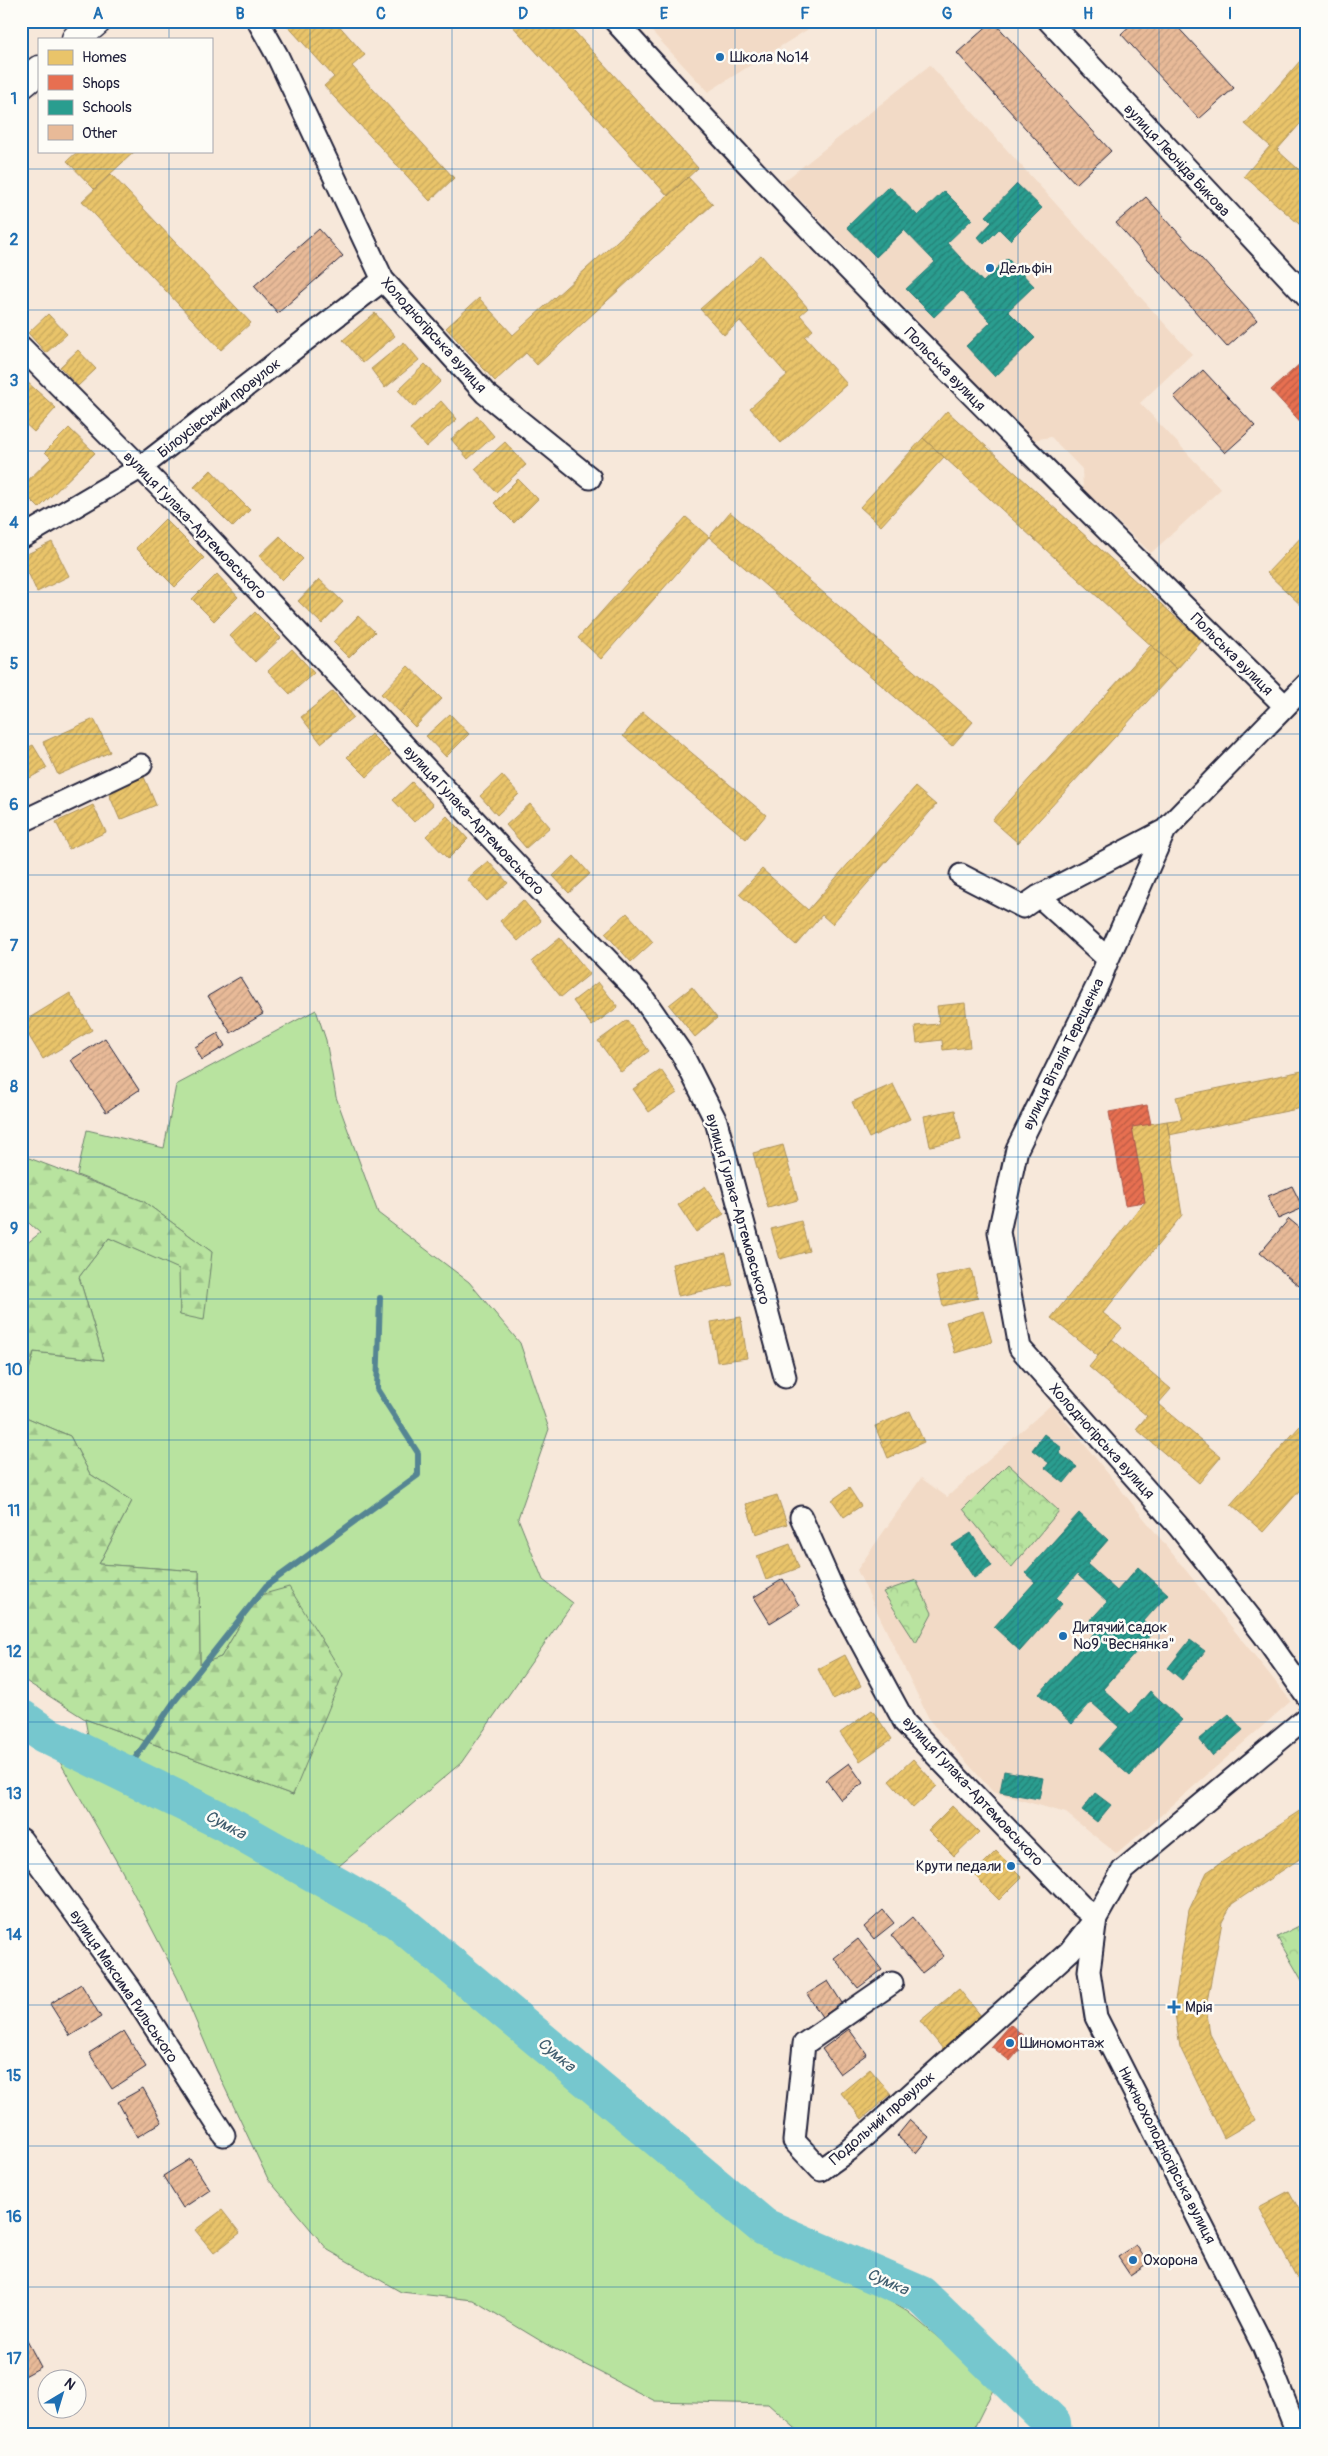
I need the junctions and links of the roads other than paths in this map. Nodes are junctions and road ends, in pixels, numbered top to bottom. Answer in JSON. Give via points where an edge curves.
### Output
{"nodes":[{"id":1,"x":97,"y":21,"type":"edge"},
{"id":2,"x":258,"y":21,"type":"edge"},
{"id":3,"x":616,"y":21,"type":"edge"},
{"id":4,"x":1049,"y":21,"type":"edge"},
{"id":5,"x":77,"y":38,"type":"edge"},
{"id":6,"x":38,"y":71,"type":"edge"},
{"id":7,"x":21,"y":85,"type":"edge"},
{"id":8,"x":383,"y":280,"type":"junction"},
{"id":9,"x":1307,"y":297,"type":"edge"},
{"id":10,"x":21,"y":347,"type":"edge"},
{"id":11,"x":140,"y":468,"type":"junction"},
{"id":12,"x":590,"y":478,"type":"dead end"},
{"id":13,"x":21,"y":538,"type":"edge"},
{"id":14,"x":1307,"y":684,"type":"edge"},
{"id":15,"x":1285,"y":706,"type":"junction"},
{"id":16,"x":141,"y":765,"type":"dead end"},
{"id":17,"x":21,"y":822,"type":"edge"},
{"id":18,"x":1165,"y":830,"type":"junction"},
{"id":19,"x":961,"y":875,"type":"dead end"},
{"id":20,"x":1039,"y":896,"type":"junction"},
{"id":21,"x":1108,"y":959,"type":"junction"},
{"id":22,"x":1017,"y":1149,"type":"joint"},
{"id":23,"x":785,"y":1377,"type":"dead end"},
{"id":24,"x":801,"y":1517,"type":"dead end"},
{"id":25,"x":1307,"y":1696,"type":"edge"},
{"id":26,"x":1307,"y":1717,"type":"edge"},
{"id":27,"x":21,"y":1839,"type":"edge"},
{"id":28,"x":1096,"y":1918,"type":"junction"},
{"id":29,"x":892,"y":1983,"type":"dead end"},
{"id":30,"x":224,"y":2134,"type":"dead end"},
{"id":31,"x":1298,"y":2435,"type":"edge"}],
"edges":[{"from":1,"to":5,"type":"main road"},
{"from":2,"to":8,"type":"street","name":"Холодногірська вулиця"},
{"from":3,"to":15,"type":"street","name":"Польська вулиця","via":[[701,116],[951,376]]},
{"from":4,"to":9,"type":"street","name":"вулиця Леоніда Бикова"},
{"from":6,"to":7,"type":"main road"},
{"from":8,"to":11,"type":"street","name":"Білоусівський провулок"},
{"from":8,"to":12,"type":"street","name":"Холодногірська вулиця","via":[[485,393]]},
{"from":10,"to":11,"type":"street","name":"вулиця Гулака-Артемовського"},
{"from":11,"to":13,"type":"street","name":"Білоусівський провулок"},
{"from":11,"to":23,"type":"street","name":"вулиця Гулака-Артемовського","via":[[641,995],[682,1054],[716,1120]]},
{"from":14,"to":15,"type":"street","name":"вулиця Віталія Терещенка"},
{"from":15,"to":18,"type":"street","name":"вулиця Віталія Терещенка"},
{"from":16,"to":17,"type":"street"},
{"from":18,"to":20,"type":"street","name":"вулиця Віталія Терещенка"},
{"from":18,"to":21,"type":"street","name":"вулиця Віталія Терещенка"},
{"from":19,"to":20,"type":"street","name":"вулиця Віталія Терещенка","via":[[1023,907]]},
{"from":20,"to":21,"type":"street","name":"вулиця Віталія Терещенка"},
{"from":21,"to":22,"type":"street","name":"вулиця Віталія Терещенка"},
{"from":22,"to":25,"type":"street","name":"Холодногірська вулиця","via":[[999,1232],[1020,1348],[1178,1527],[1264,1635]]},
{"from":24,"to":28,"type":"street","name":"вулиця Гулака-Артемовського","via":[[835,1594],[905,1723]]},
{"from":26,"to":28,"type":"street","name":"Нижньохолодногірська вулиця","via":[[1124,1870]]},
{"from":27,"to":30,"type":"street","name":"вулиця Максима Рильського","via":[[130,1989]]},
{"from":28,"to":29,"type":"street","name":"Подольний провулок","via":[[1070,1951],[850,2150],[821,2170],[794,2142],[804,2044]]},
{"from":28,"to":31,"type":"street","name":"Нижньохолодногірська вулиця","via":[[1090,1971],[1096,2017],[1263,2346]]}]}
